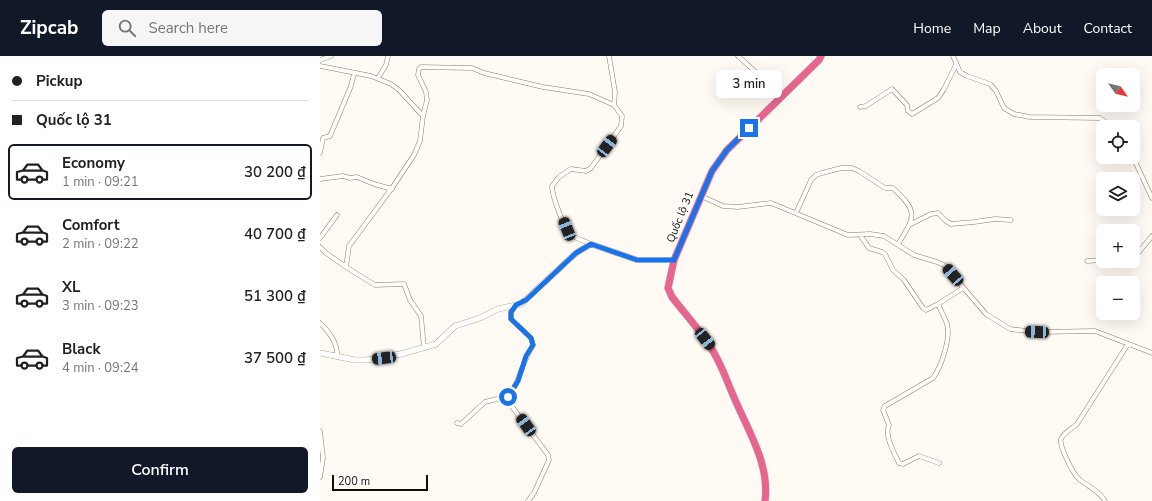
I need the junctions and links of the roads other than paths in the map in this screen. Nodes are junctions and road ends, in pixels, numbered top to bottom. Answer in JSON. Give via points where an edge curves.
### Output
{"nodes":[{"id":1,"x":331,"y":56,"type":"edge"},
{"id":2,"x":388,"y":56,"type":"edge"},
{"id":3,"x":609,"y":56,"type":"edge"},
{"id":4,"x":738,"y":56,"type":"edge"},
{"id":5,"x":821,"y":56,"type":"edge"},
{"id":6,"x":953,"y":56,"type":"edge"},
{"id":7,"x":320,"y":60,"type":"edge"},
{"id":8,"x":956,"y":65,"type":"junction"},
{"id":9,"x":320,"y":66,"type":"edge"},
{"id":10,"x":354,"y":74,"type":"junction"},
{"id":11,"x":378,"y":78,"type":"junction"},
{"id":12,"x":782,"y":96,"type":"junction"},
{"id":13,"x":614,"y":105,"type":"junction"},
{"id":14,"x":860,"y":107,"type":"dead end"},
{"id":15,"x":423,"y":116,"type":"junction"},
{"id":16,"x":1103,"y":120,"type":"edge"},
{"id":17,"x":320,"y":154,"type":"edge"},
{"id":18,"x":1136,"y":164,"type":"edge"},
{"id":19,"x":320,"y":179,"type":"edge"},
{"id":20,"x":392,"y":189,"type":"junction"},
{"id":21,"x":701,"y":196,"type":"junction"},
{"id":22,"x":1152,"y":198,"type":"edge"},
{"id":23,"x":796,"y":213,"type":"junction"},
{"id":24,"x":337,"y":215,"type":"dead end"},
{"id":25,"x":1011,"y":220,"type":"dead end"},
{"id":26,"x":911,"y":224,"type":"junction"},
{"id":27,"x":860,"y":235,"type":"junction"},
{"id":28,"x":1152,"y":236,"type":"edge"},
{"id":29,"x":320,"y":238,"type":"edge"},
{"id":30,"x":591,"y":244,"type":"junction"},
{"id":31,"x":898,"y":244,"type":"junction"},
{"id":32,"x":320,"y":247,"type":"edge"},
{"id":33,"x":1140,"y":251,"type":"edge"},
{"id":34,"x":674,"y":260,"type":"junction"},
{"id":35,"x":1096,"y":260,"type":"edge"},
{"id":36,"x":1087,"y":261,"type":"dead end"},
{"id":37,"x":346,"y":267,"type":"junction"},
{"id":38,"x":963,"y":288,"type":"junction"},
{"id":39,"x":938,"y":304,"type":"junction"},
{"id":40,"x":516,"y":305,"type":"junction"},
{"id":41,"x":320,"y":323,"type":"edge"},
{"id":42,"x":1128,"y":344,"type":"junction"},
{"id":43,"x":424,"y":348,"type":"junction"},
{"id":44,"x":320,"y":353,"type":"edge"},
{"id":45,"x":1152,"y":353,"type":"edge"},
{"id":46,"x":337,"y":356,"type":"junction"},
{"id":47,"x":505,"y":397,"type":"junction"},
{"id":48,"x":457,"y":423,"type":"dead end"},
{"id":49,"x":320,"y":432,"type":"edge"},
{"id":50,"x":939,"y":463,"type":"dead end"},
{"id":51,"x":320,"y":477,"type":"edge"},
{"id":52,"x":528,"y":501,"type":"edge"},
{"id":53,"x":765,"y":501,"type":"edge"},
{"id":54,"x":1105,"y":501,"type":"edge"}],
"edges":[{"from":1,"to":7,"type":"street"},
{"from":2,"to":11,"type":"street"},
{"from":3,"to":13,"type":"street","via":[[615,92]]},
{"from":4,"to":12,"type":"street"},
{"from":5,"to":12,"type":"highway","name":"Quốc lộ 31"},
{"from":6,"to":8,"type":"street"},
{"from":8,"to":14,"type":"street","via":[[938,98],[912,114],[892,89],[866,106]]},
{"from":8,"to":16,"type":"street","via":[[962,74],[990,84],[1004,108],[1014,114]]},
{"from":9,"to":10,"type":"street"},
{"from":10,"to":11,"type":"street"},
{"from":10,"to":17,"type":"street","via":[[330,136],[323,138]]},
{"from":11,"to":15,"type":"street","via":[[399,90]]},
{"from":12,"to":21,"type":"highway","name":"Quốc lộ 31","via":[[727,150],[712,171]]},
{"from":13,"to":15,"type":"street","via":[[589,94],[543,87],[472,68],[424,66],[418,72],[427,100]]},
{"from":13,"to":30,"type":"street","via":[[621,112],[621,126],[592,168],[586,171],[571,169],[559,177],[552,186],[567,229],[571,234]]},
{"from":15,"to":20,"type":"street","via":[[420,141]]},
{"from":18,"to":22,"type":"street"},
{"from":19,"to":20,"type":"street","via":[[357,177]]},
{"from":20,"to":37,"type":"street","via":[[349,246]]},
{"from":21,"to":23,"type":"street","via":[[723,206],[771,203]]},
{"from":21,"to":34,"type":"highway","name":"Quốc lộ 31"},
{"from":23,"to":26,"type":"street","via":[[813,177],[845,168],[859,171],[885,188],[893,188],[909,205]]},
{"from":23,"to":27,"type":"street","via":[[848,235]]},
{"from":24,"to":29,"type":"street"},
{"from":25,"to":26,"type":"street","via":[[995,218],[951,224],[938,213],[934,213]]},
{"from":26,"to":31,"type":"street"},
{"from":27,"to":31,"type":"street","via":[[884,236]]},
{"from":27,"to":39,"type":"street","via":[[869,248],[885,254],[893,270],[904,280],[923,308],[926,310]]},
{"from":28,"to":33,"type":"street"},
{"from":30,"to":34,"type":"street","via":[[637,260]]},
{"from":30,"to":40,"type":"street","via":[[576,253],[526,300]]},
{"from":31,"to":38,"type":"street","via":[[914,254],[940,263]]},
{"from":32,"to":37,"type":"street"},
{"from":34,"to":53,"type":"highway","name":"Quốc lộ 31","via":[[669,282],[670,293],[711,348],[723,369],[759,453],[766,476]]},
{"from":35,"to":36,"type":"street"},
{"from":37,"to":43,"type":"street","via":[[375,285],[404,284],[410,300],[421,316]]},
{"from":38,"to":39,"type":"street"},
{"from":38,"to":42,"type":"street","via":[[986,314],[1010,329],[1037,332],[1090,330]]},
{"from":39,"to":50,"type":"street","via":[[948,330],[940,368],[933,378],[885,406],[884,410],[889,425],[888,434],[899,463],[903,464],[919,456]]},
{"from":40,"to":43,"type":"street","via":[[498,308],[480,318],[455,326],[441,340]]},
{"from":40,"to":47,"type":"street","via":[[511,312],[511,319],[531,338],[533,345],[526,356],[518,381],[510,395]]},
{"from":41,"to":46,"type":"street","via":[[337,347]]},
{"from":42,"to":45,"type":"street"},
{"from":42,"to":54,"type":"street","via":[[1077,424],[1061,440],[1076,476],[1099,492]]},
{"from":43,"to":46,"type":"street","via":[[366,360]]},
{"from":44,"to":46,"type":"street"},
{"from":47,"to":48,"type":"street","via":[[485,402],[461,424]]},
{"from":47,"to":52,"type":"street","via":[[549,457]]},
{"from":49,"to":51,"type":"street","via":[[323,451]]}]}
